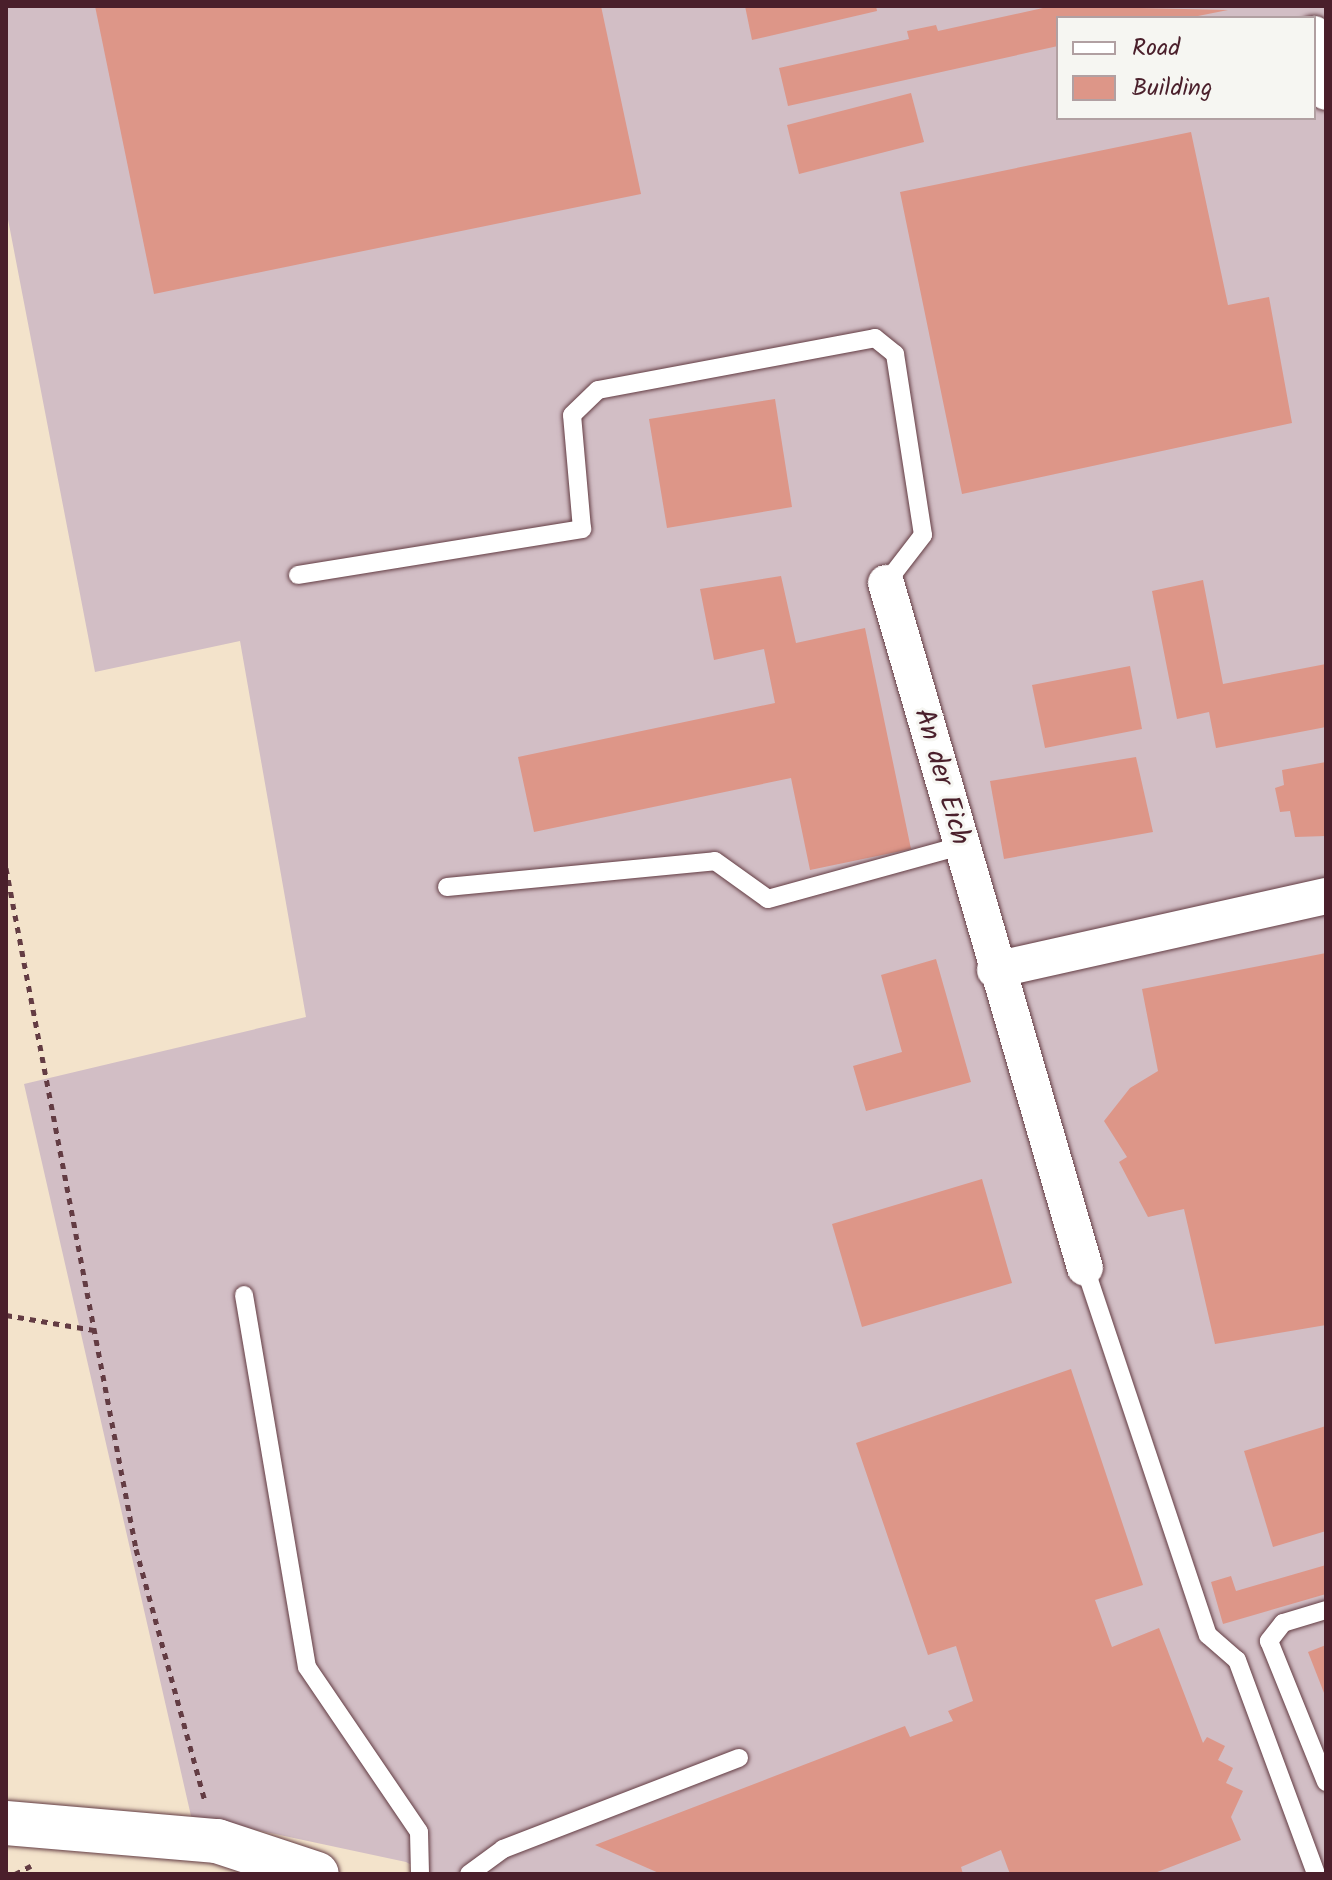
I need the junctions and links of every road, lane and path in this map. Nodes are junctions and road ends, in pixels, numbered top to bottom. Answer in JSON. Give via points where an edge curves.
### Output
{"nodes":[{"id":1,"x":1316,"y":44,"type":"edge"},
{"id":2,"x":1326,"y":92,"type":"edge"},
{"id":3,"x":298,"y":575,"type":"dead end"},
{"id":4,"x":886,"y":583,"type":"joint"},
{"id":5,"x":960,"y":846,"type":"junction"},
{"id":6,"x":6,"y":868,"type":"edge"},
{"id":7,"x":447,"y":887,"type":"dead end"},
{"id":8,"x":1326,"y":896,"type":"edge"},
{"id":9,"x":995,"y":970,"type":"junction"},
{"id":10,"x":1085,"y":1268,"type":"joint"},
{"id":11,"x":244,"y":1295,"type":"dead end"},
{"id":12,"x":6,"y":1315,"type":"edge"},
{"id":13,"x":94,"y":1330,"type":"junction"},
{"id":14,"x":1326,"y":1610,"type":"edge"},
{"id":15,"x":739,"y":1758,"type":"dead end"},
{"id":16,"x":1326,"y":1782,"type":"edge"},
{"id":17,"x":6,"y":1823,"type":"edge"},
{"id":18,"x":217,"y":1841,"type":"junction"},
{"id":19,"x":317,"y":1874,"type":"edge"},
{"id":20,"x":420,"y":1874,"type":"edge"},
{"id":21,"x":469,"y":1874,"type":"edge"},
{"id":22,"x":1316,"y":1874,"type":"edge"}],
"edges":[{"from":1,"to":2,"type":"street"},
{"from":3,"to":4,"type":"lane","via":[[582,529],[572,415],[598,390],[875,338],[895,354],[923,535]]},
{"from":4,"to":5,"type":"street","name":"An der Eich"},
{"from":5,"to":7,"type":"lane","via":[[768,899],[715,861]]},
{"from":5,"to":9,"type":"street","name":"An der Eich"},
{"from":6,"to":13,"type":"path"},
{"from":8,"to":9,"type":"street"},
{"from":9,"to":10,"type":"street","name":"An der Eich"},
{"from":10,"to":22,"type":"lane","via":[[1208,1635],[1237,1660]]},
{"from":11,"to":20,"type":"lane","via":[[307,1667],[419,1832]]},
{"from":12,"to":13,"type":"path"},
{"from":13,"to":18,"type":"path","via":[[136,1549]]},
{"from":14,"to":16,"type":"lane","via":[[1283,1623],[1269,1641]]},
{"from":15,"to":21,"type":"lane","via":[[503,1849]]},
{"from":17,"to":18,"type":"street"},
{"from":18,"to":19,"type":"street"}]}
